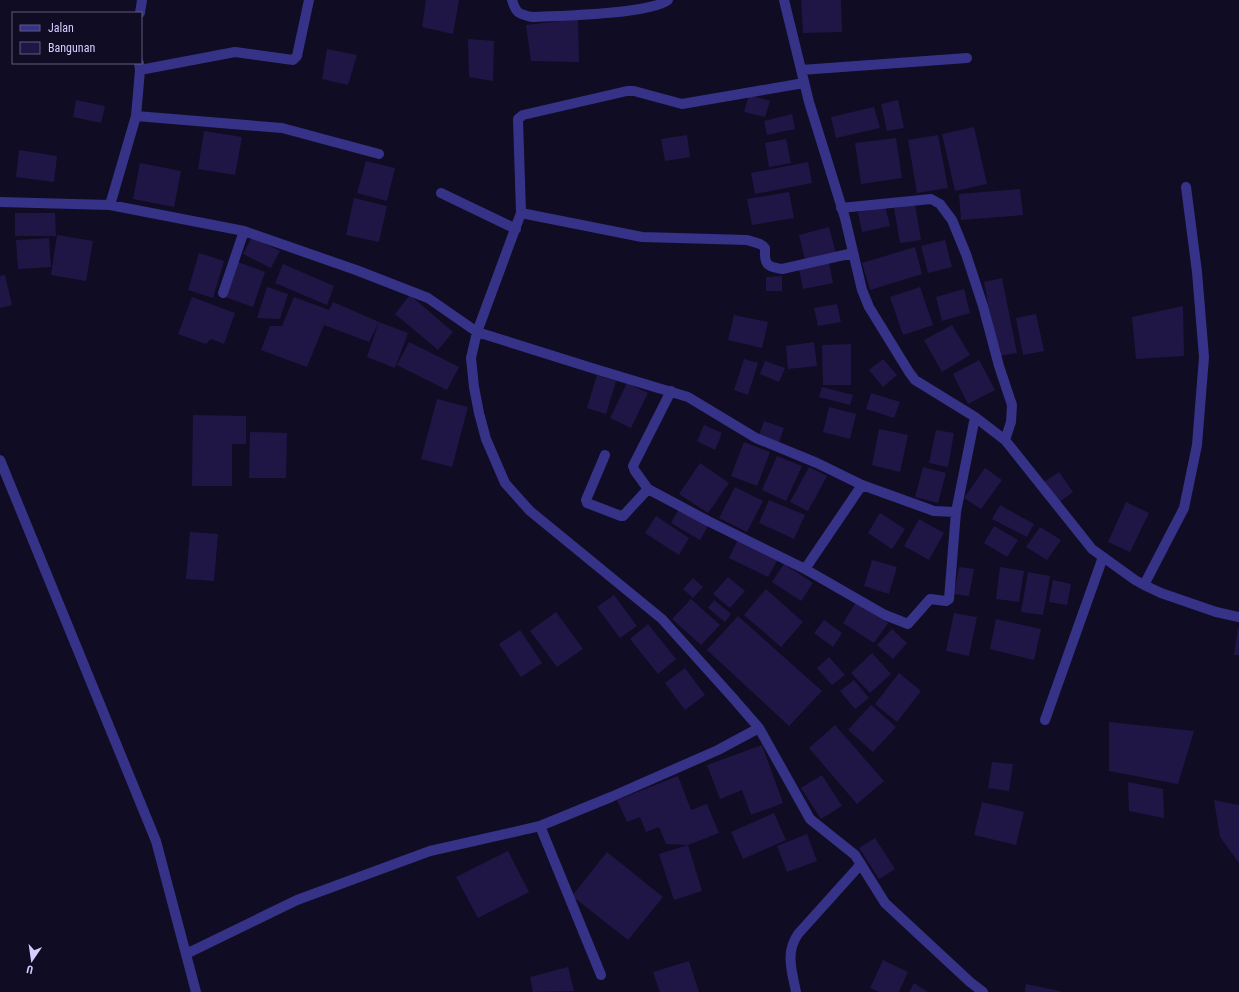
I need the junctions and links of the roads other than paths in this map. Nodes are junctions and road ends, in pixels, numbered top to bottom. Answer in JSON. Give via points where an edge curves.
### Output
{"nodes":[{"id":1,"x":142,"y":0,"type":"edge"},
{"id":2,"x":309,"y":0,"type":"edge"},
{"id":3,"x":512,"y":0,"type":"edge"},
{"id":4,"x":668,"y":0,"type":"edge"},
{"id":5,"x":784,"y":0,"type":"edge"},
{"id":6,"x":140,"y":12,"type":"edge"},
{"id":7,"x":967,"y":58,"type":"dead end"},
{"id":8,"x":140,"y":66,"type":"edge"},
{"id":9,"x":801,"y":70,"type":"junction"},
{"id":10,"x":804,"y":83,"type":"junction"},
{"id":11,"x":136,"y":116,"type":"junction"},
{"id":12,"x":379,"y":154,"type":"dead end"},
{"id":13,"x":1186,"y":187,"type":"dead end"},
{"id":14,"x":441,"y":193,"type":"dead end"},
{"id":15,"x":0,"y":202,"type":"edge"},
{"id":16,"x":110,"y":205,"type":"junction"},
{"id":17,"x":841,"y":208,"type":"junction"},
{"id":18,"x":521,"y":213,"type":"junction"},
{"id":19,"x":516,"y":229,"type":"junction"},
{"id":20,"x":244,"y":231,"type":"junction"},
{"id":21,"x":853,"y":253,"type":"junction"},
{"id":22,"x":223,"y":293,"type":"dead end"},
{"id":23,"x":477,"y":332,"type":"junction"},
{"id":24,"x":671,"y":391,"type":"junction"},
{"id":25,"x":975,"y":417,"type":"junction"},
{"id":26,"x":1005,"y":440,"type":"junction"},
{"id":27,"x":606,"y":455,"type":"dead end"},
{"id":28,"x":0,"y":460,"type":"edge"},
{"id":29,"x":862,"y":485,"type":"junction"},
{"id":30,"x":648,"y":488,"type":"junction"},
{"id":31,"x":956,"y":512,"type":"junction"},
{"id":32,"x":1103,"y":558,"type":"junction"},
{"id":33,"x":805,"y":570,"type":"junction"},
{"id":34,"x":1144,"y":585,"type":"junction"},
{"id":35,"x":1239,"y":617,"type":"edge"},
{"id":36,"x":1045,"y":720,"type":"dead end"},
{"id":37,"x":759,"y":728,"type":"junction"},
{"id":38,"x":540,"y":826,"type":"junction"},
{"id":39,"x":861,"y":864,"type":"junction"},
{"id":40,"x":186,"y":954,"type":"junction"},
{"id":41,"x":601,"y":975,"type":"dead end"},
{"id":42,"x":196,"y":992,"type":"edge"},
{"id":43,"x":796,"y":992,"type":"edge"},
{"id":44,"x":983,"y":992,"type":"edge"}],
"edges":[{"from":1,"to":6,"type":"street"},
{"from":2,"to":8,"type":"street","via":[[297,56],[293,60],[235,52]]},
{"from":3,"to":4,"type":"street","via":[[515,10],[532,17],[618,12],[657,6]]},
{"from":5,"to":9,"type":"street"},
{"from":7,"to":9,"type":"street"},
{"from":8,"to":11,"type":"street"},
{"from":9,"to":10,"type":"street"},
{"from":10,"to":17,"type":"street"},
{"from":10,"to":18,"type":"street","via":[[682,104],[627,91],[523,115],[518,119]]},
{"from":11,"to":12,"type":"street","via":[[282,128]]},
{"from":11,"to":16,"type":"street"},
{"from":13,"to":34,"type":"street","via":[[1204,357],[1197,446],[1184,508]]},
{"from":14,"to":19,"type":"street"},
{"from":15,"to":16,"type":"street"},
{"from":16,"to":20,"type":"street"},
{"from":17,"to":21,"type":"street"},
{"from":17,"to":26,"type":"street","via":[[931,199],[940,204],[952,220],[983,306],[1012,405],[1011,422]]},
{"from":18,"to":19,"type":"street"},
{"from":18,"to":21,"type":"street","via":[[642,237],[747,240],[764,246],[767,264],[782,269]]},
{"from":19,"to":23,"type":"street"},
{"from":20,"to":22,"type":"street"},
{"from":20,"to":23,"type":"street","via":[[428,298]]},
{"from":21,"to":25,"type":"street","via":[[869,307],[909,372],[915,380]]},
{"from":23,"to":24,"type":"street"},
{"from":23,"to":37,"type":"street","via":[[471,358],[474,387],[486,439],[506,483],[530,510],[662,620]]},
{"from":24,"to":29,"type":"street","via":[[688,397],[756,438]]},
{"from":24,"to":30,"type":"street","via":[[633,466]]},
{"from":25,"to":26,"type":"street"},
{"from":25,"to":31,"type":"street"},
{"from":26,"to":32,"type":"street","via":[[1092,549]]},
{"from":27,"to":30,"type":"street","via":[[586,500],[587,503],[623,516]]},
{"from":28,"to":40,"type":"street","via":[[156,841]]},
{"from":29,"to":31,"type":"street","via":[[934,511]]},
{"from":29,"to":33,"type":"street"},
{"from":30,"to":33,"type":"street"},
{"from":31,"to":33,"type":"street","via":[[950,598],[946,601],[930,599],[908,624],[885,615]]},
{"from":32,"to":34,"type":"street"},
{"from":32,"to":36,"type":"street"},
{"from":34,"to":35,"type":"street","via":[[1216,612]]},
{"from":37,"to":38,"type":"street","via":[[718,750]]},
{"from":37,"to":39,"type":"street","via":[[810,819],[855,855]]},
{"from":38,"to":40,"type":"street","via":[[430,851],[297,900]]},
{"from":38,"to":41,"type":"street"},
{"from":39,"to":43,"type":"street","via":[[792,942],[790,962]]},
{"from":39,"to":44,"type":"street","via":[[885,903]]},
{"from":40,"to":42,"type":"street"}]}
